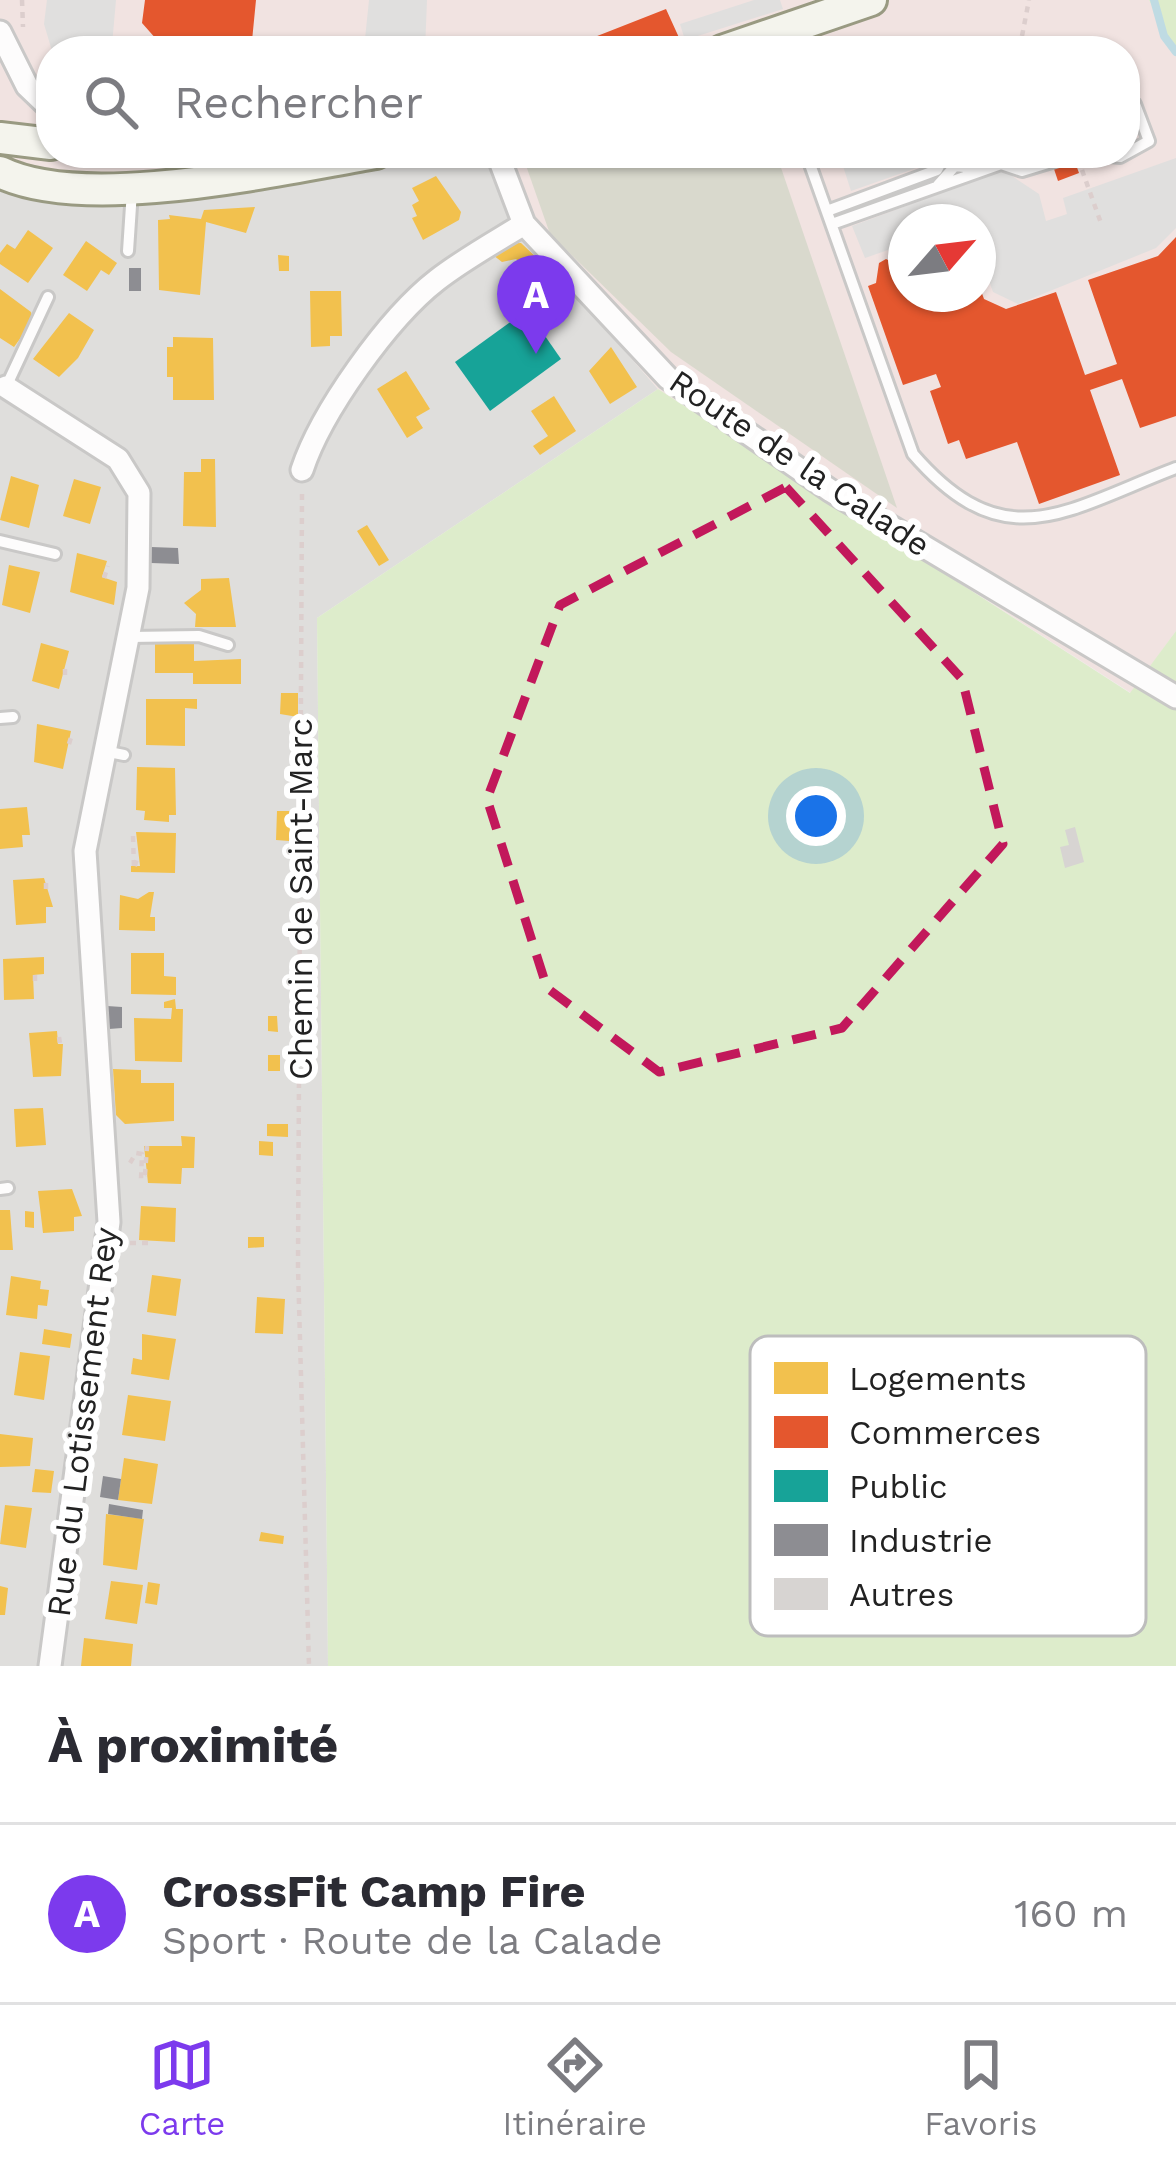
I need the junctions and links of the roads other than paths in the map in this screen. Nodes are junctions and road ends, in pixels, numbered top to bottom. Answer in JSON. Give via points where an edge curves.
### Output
{"nodes":[{"id":1,"x":872,"y":0,"type":"edge"},
{"id":2,"x":0,"y":32,"type":"edge"},
{"id":3,"x":784,"y":36,"type":"edge"},
{"id":4,"x":36,"y":95,"type":"edge"},
{"id":5,"x":1140,"y":117,"type":"edge"},
{"id":6,"x":0,"y":138,"type":"edge"},
{"id":7,"x":36,"y":142,"type":"edge"},
{"id":8,"x":1140,"y":146,"type":"edge"},
{"id":9,"x":270,"y":168,"type":"edge"},
{"id":10,"x":503,"y":168,"type":"edge"},
{"id":11,"x":811,"y":168,"type":"edge"},
{"id":12,"x":938,"y":168,"type":"edge"},
{"id":13,"x":991,"y":168,"type":"edge"},
{"id":14,"x":2,"y":175,"type":"edge"},
{"id":15,"x":132,"y":188,"type":"junction"},
{"id":16,"x":829,"y":218,"type":"junction"},
{"id":17,"x":524,"y":224,"type":"junction"},
{"id":18,"x":128,"y":251,"type":"dead end"},
{"id":19,"x":48,"y":297,"type":"dead end"},
{"id":20,"x":2,"y":392,"type":"edge"},
{"id":21,"x":1176,"y":468,"type":"edge"},
{"id":22,"x":302,"y":470,"type":"road end"},
{"id":23,"x":0,"y":541,"type":"edge"},
{"id":24,"x":55,"y":554,"type":"dead end"},
{"id":25,"x":127,"y":637,"type":"junction"},
{"id":26,"x":228,"y":645,"type":"dead end"},
{"id":27,"x":1176,"y":697,"type":"edge"},
{"id":28,"x":50,"y":1666,"type":"edge"}],
"edges":[{"from":1,"to":3,"type":"main road"},
{"from":2,"to":4,"type":"street"},
{"from":5,"to":8,"type":"lane","via":[[1149,141]]},
{"from":6,"to":7,"type":"main road"},
{"from":9,"to":15,"type":"main road"},
{"from":10,"to":17,"type":"street","name":"Route de la Calade"},
{"from":11,"to":16,"type":"lane"},
{"from":12,"to":16,"type":"lane"},
{"from":13,"to":16,"type":"lane"},
{"from":14,"to":15,"type":"main road"},
{"from":15,"to":18,"type":"lane"},
{"from":16,"to":21,"type":"lane","via":[[913,454],[947,493],[989,515],[1038,520]]},
{"from":17,"to":22,"type":"street","via":[[436,280],[398,318],[313,438]]},
{"from":17,"to":27,"type":"street","name":"Route de la Calade","via":[[668,378],[831,491]]},
{"from":19,"to":20,"type":"lane"},
{"from":20,"to":25,"type":"street","name":"Rue du Lotissement Rey","via":[[130,473],[139,494],[138,588]]},
{"from":23,"to":24,"type":"lane"},
{"from":25,"to":26,"type":"lane","via":[[199,636]]},
{"from":25,"to":28,"type":"street","name":"Rue du Lotissement Rey","via":[[114,753],[85,851],[109,1222]]}]}
